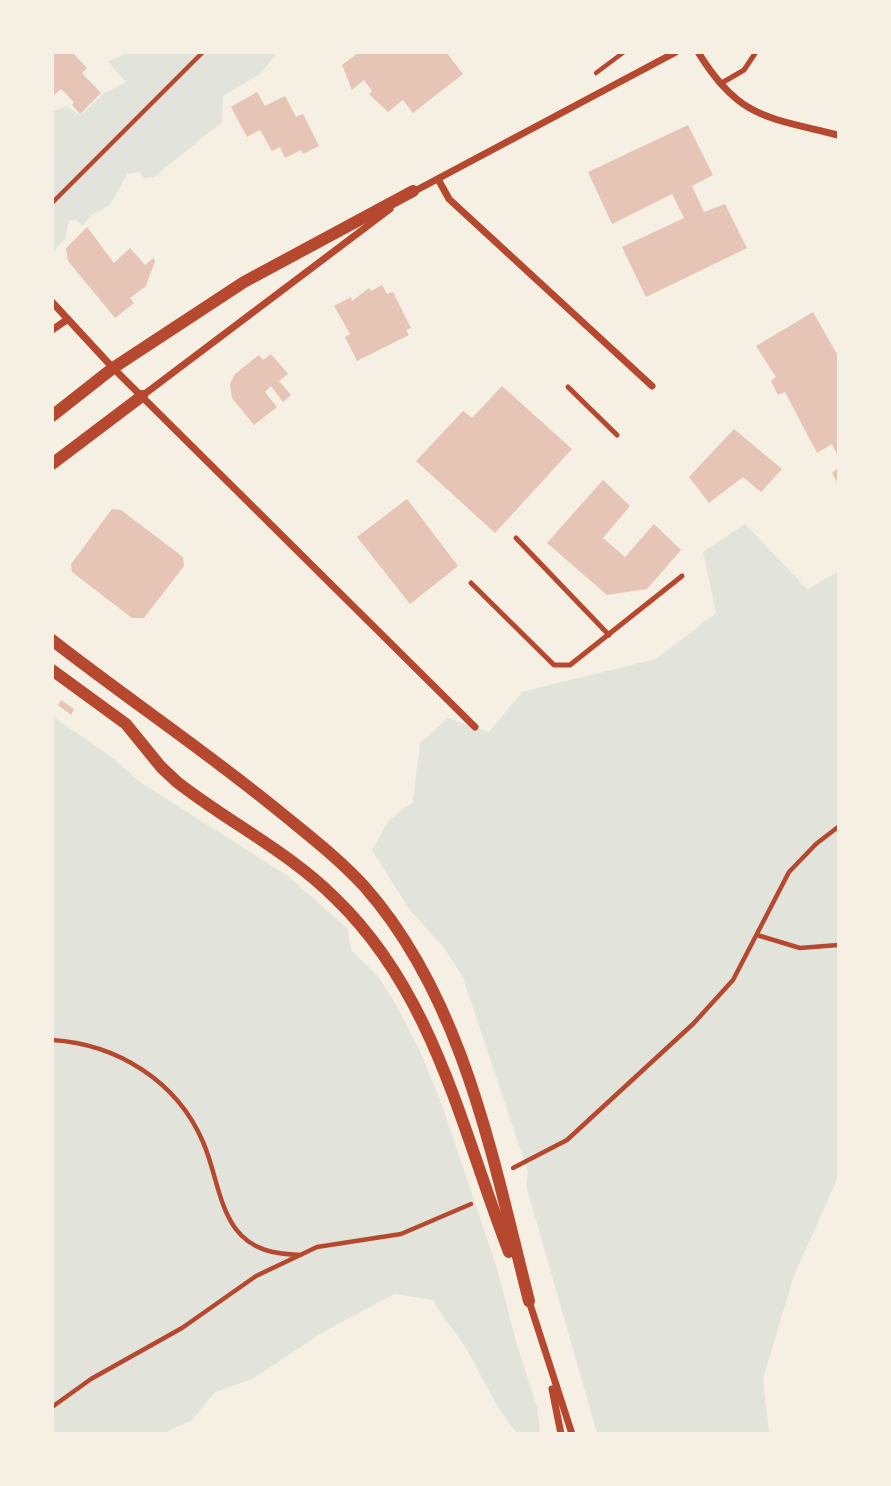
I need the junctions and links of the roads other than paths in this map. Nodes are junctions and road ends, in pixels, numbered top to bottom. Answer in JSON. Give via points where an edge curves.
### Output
{"nodes":[{"id":1,"x":676,"y":52,"type":"edge"},
{"id":2,"x":698,"y":52,"type":"edge"},
{"id":3,"x":756,"y":52,"type":"edge"},
{"id":4,"x":720,"y":85,"type":"junction"},
{"id":5,"x":838,"y":135,"type":"edge"},
{"id":6,"x":438,"y":179,"type":"junction"},
{"id":7,"x":413,"y":191,"type":"junction"},
{"id":8,"x":52,"y":302,"type":"edge"},
{"id":9,"x":68,"y":319,"type":"junction"},
{"id":10,"x":52,"y":330,"type":"edge"},
{"id":11,"x":113,"y":368,"type":"junction"},
{"id":12,"x":652,"y":386,"type":"dead end"},
{"id":13,"x":568,"y":387,"type":"dead end"},
{"id":14,"x":142,"y":396,"type":"junction"},
{"id":15,"x":52,"y":415,"type":"edge"},
{"id":16,"x":617,"y":435,"type":"dead end"},
{"id":17,"x":52,"y":464,"type":"edge"},
{"id":18,"x":516,"y":538,"type":"dead end"},
{"id":19,"x":682,"y":576,"type":"dead end"},
{"id":20,"x":471,"y":583,"type":"dead end"},
{"id":21,"x":609,"y":635,"type":"junction"},
{"id":22,"x":52,"y":640,"type":"edge"},
{"id":23,"x":52,"y":670,"type":"edge"},
{"id":24,"x":475,"y":727,"type":"dead end"},
{"id":25,"x":528,"y":1301,"type":"junction"},
{"id":26,"x":546,"y":1361,"type":"junction"},
{"id":27,"x":561,"y":1433,"type":"edge"},
{"id":28,"x":572,"y":1433,"type":"edge"}],
"edges":[{"from":1,"to":6,"type":"street"},
{"from":2,"to":4,"type":"street"},
{"from":3,"to":4,"type":"lane","via":[[744,71]]},
{"from":4,"to":5,"type":"street","via":[[755,113]]},
{"from":6,"to":7,"type":"street"},
{"from":6,"to":12,"type":"street","via":[[449,199]]},
{"from":7,"to":11,"type":"street","via":[[278,261]]},
{"from":7,"to":14,"type":"street"},
{"from":8,"to":9,"type":"street"},
{"from":9,"to":10,"type":"street"},
{"from":9,"to":11,"type":"street"},
{"from":11,"to":14,"type":"street"},
{"from":11,"to":15,"type":"street"},
{"from":13,"to":16,"type":"lane"},
{"from":14,"to":17,"type":"street"},
{"from":14,"to":24,"type":"street"},
{"from":18,"to":21,"type":"lane"},
{"from":19,"to":21,"type":"lane"},
{"from":20,"to":21,"type":"lane","via":[[555,665],[570,665]]},
{"from":22,"to":25,"type":"street","via":[[250,787],[342,864],[399,933],[428,984],[466,1072]]},
{"from":23,"to":25,"type":"street","via":[[126,724],[177,782],[313,878],[367,932],[398,974],[432,1040]]},
{"from":25,"to":26,"type":"street"},
{"from":26,"to":27,"type":"street"},
{"from":26,"to":28,"type":"street"}]}
